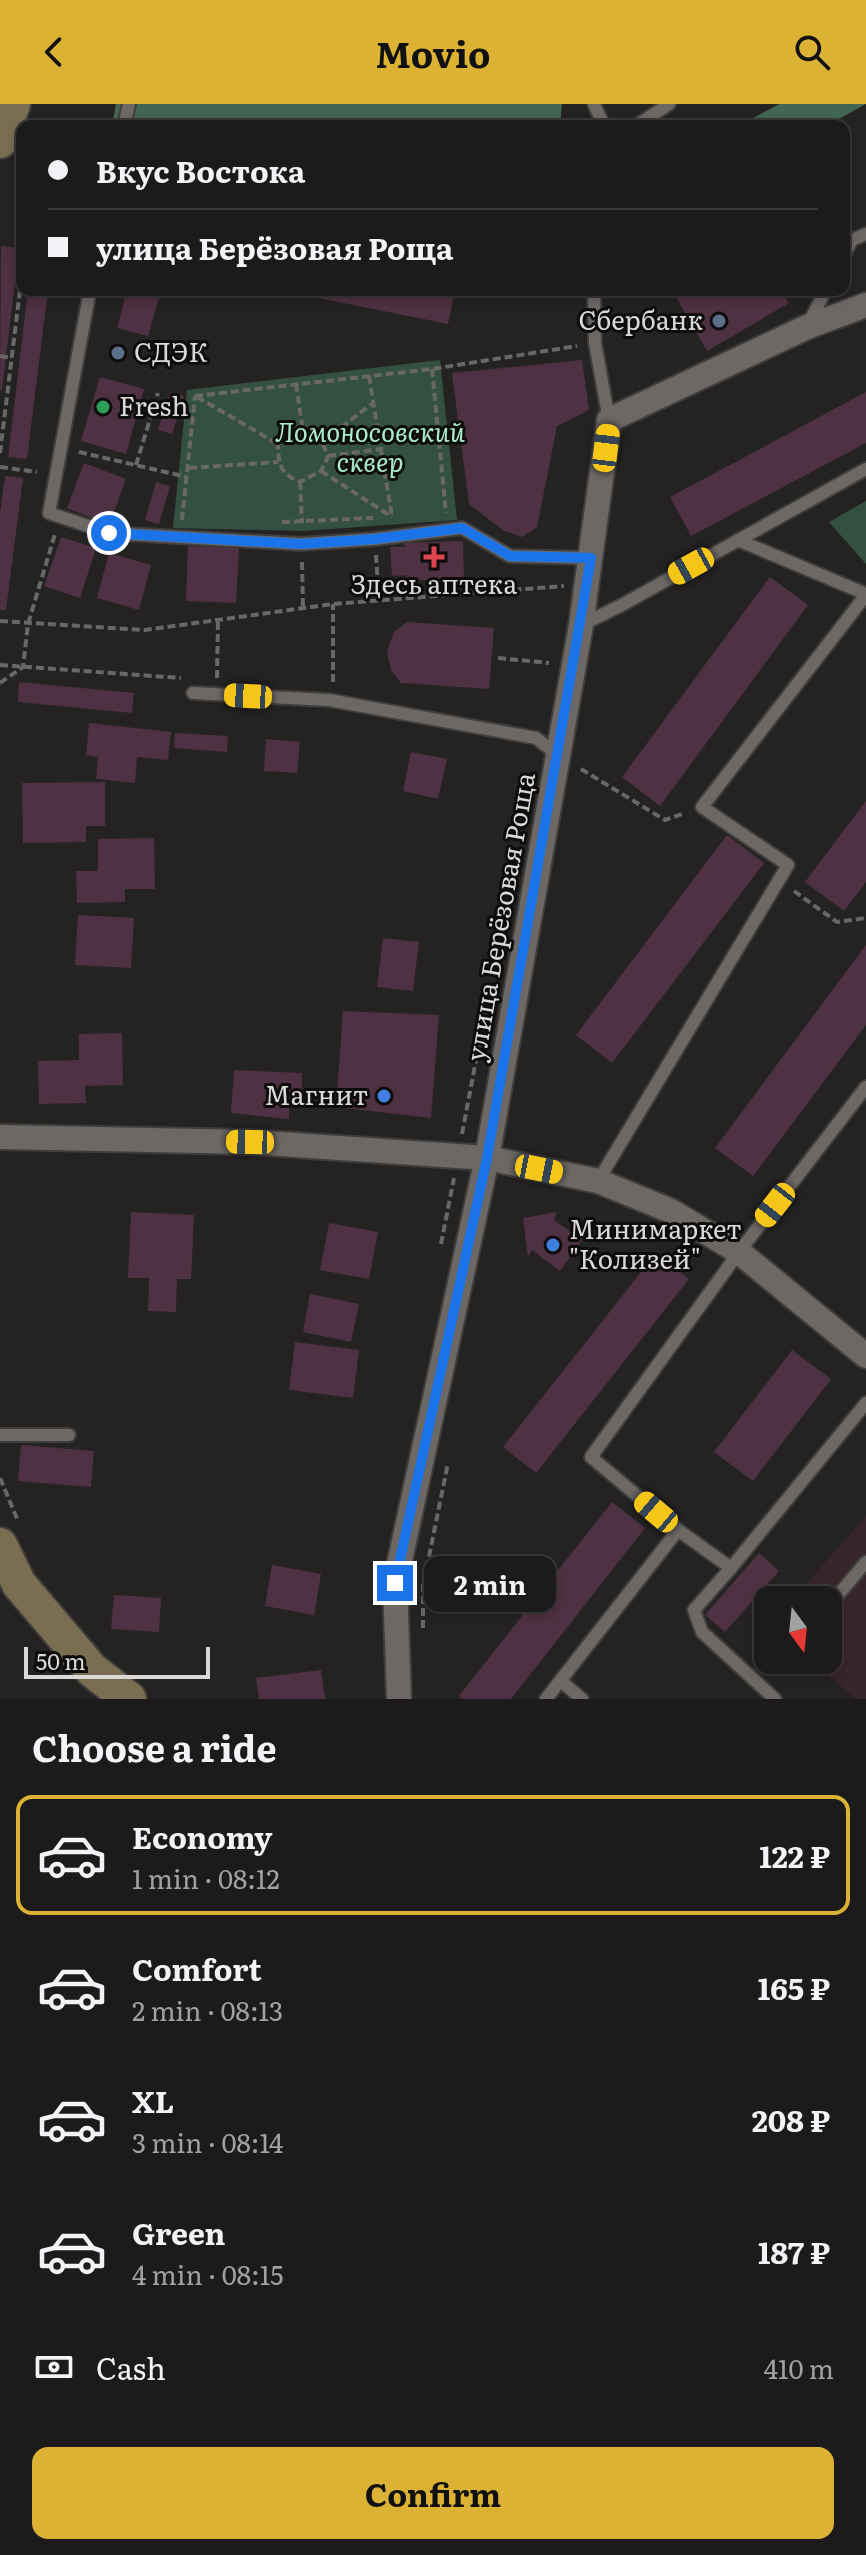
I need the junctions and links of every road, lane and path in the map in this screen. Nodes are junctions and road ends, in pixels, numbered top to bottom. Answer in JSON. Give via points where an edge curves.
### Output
{"nodes":[{"id":1,"x":13,"y":104,"type":"edge"},
{"id":2,"x":669,"y":104,"type":"edge"},
{"id":3,"x":645,"y":120,"type":"edge"},
{"id":4,"x":0,"y":141,"type":"edge"},
{"id":5,"x":19,"y":296,"type":"edge"},
{"id":6,"x":89,"y":296,"type":"edge"},
{"id":7,"x":594,"y":296,"type":"edge"},
{"id":8,"x":823,"y":296,"type":"edge"},
{"id":9,"x":866,"y":305,"type":"edge"},
{"id":10,"x":807,"y":327,"type":"junction"},
{"id":11,"x":595,"y":343,"type":"junction"},
{"id":12,"x":0,"y":356,"type":"edge"},
{"id":13,"x":12,"y":358,"type":"junction"},
{"id":14,"x":432,"y":369,"type":"junction"},
{"id":15,"x":369,"y":376,"type":"junction"},
{"id":16,"x":296,"y":384,"type":"junction"},
{"id":17,"x":158,"y":393,"type":"dead end"},
{"id":18,"x":195,"y":396,"type":"junction"},
{"id":19,"x":373,"y":403,"type":"junction"},
{"id":20,"x":609,"y":420,"type":"junction"},
{"id":21,"x":303,"y":431,"type":"junction"},
{"id":22,"x":322,"y":442,"type":"junction"},
{"id":23,"x":278,"y":444,"type":"junction"},
{"id":24,"x":61,"y":448,"type":"junction"},
{"id":25,"x":381,"y":449,"type":"junction"},
{"id":26,"x":0,"y":453,"type":"edge"},
{"id":27,"x":328,"y":457,"type":"junction"},
{"id":28,"x":278,"y":462,"type":"junction"},
{"id":29,"x":136,"y":465,"type":"junction"},
{"id":30,"x":0,"y":467,"type":"edge"},
{"id":31,"x":189,"y":468,"type":"junction"},
{"id":32,"x":866,"y":469,"type":"edge"},
{"id":33,"x":321,"y":471,"type":"junction"},
{"id":34,"x":56,"y":475,"type":"junction"},
{"id":35,"x":187,"y":477,"type":"junction"},
{"id":36,"x":300,"y":482,"type":"junction"},
{"id":37,"x":446,"y":514,"type":"dead end"},
{"id":38,"x":405,"y":516,"type":"dead end"},
{"id":39,"x":60,"y":517,"type":"junction"},
{"id":40,"x":392,"y":517,"type":"junction"},
{"id":41,"x":197,"y":520,"type":"dead end"},
{"id":42,"x":272,"y":522,"type":"dead end"},
{"id":43,"x":302,"y":523,"type":"junction"},
{"id":44,"x":375,"y":539,"type":"junction"},
{"id":45,"x":738,"y":540,"type":"junction"},
{"id":46,"x":301,"y":544,"type":"junction"},
{"id":47,"x":591,"y":558,"type":"junction"},
{"id":48,"x":567,"y":586,"type":"dead end"},
{"id":49,"x":866,"y":594,"type":"edge"},
{"id":50,"x":379,"y":601,"type":"junction"},
{"id":51,"x":333,"y":604,"type":"junction"},
{"id":52,"x":303,"y":608,"type":"junction"},
{"id":53,"x":0,"y":621,"type":"edge"},
{"id":54,"x":218,"y":621,"type":"junction"},
{"id":55,"x":28,"y":624,"type":"junction"},
{"id":56,"x":581,"y":625,"type":"junction"},
{"id":57,"x":498,"y":658,"type":"dead end"},
{"id":58,"x":551,"y":664,"type":"dead end"},
{"id":59,"x":0,"y":665,"type":"edge"},
{"id":60,"x":23,"y":667,"type":"junction"},
{"id":61,"x":216,"y":681,"type":"dead end"},
{"id":62,"x":0,"y":683,"type":"edge"},
{"id":63,"x":333,"y":690,"type":"dead end"},
{"id":64,"x":193,"y":693,"type":"dead end"},
{"id":65,"x":558,"y":755,"type":"junction"},
{"id":66,"x":702,"y":807,"type":"junction"},
{"id":67,"x":788,"y":865,"type":"junction"},
{"id":68,"x":866,"y":918,"type":"edge"},
{"id":69,"x":866,"y":1087,"type":"edge"},
{"id":70,"x":0,"y":1137,"type":"edge"},
{"id":71,"x":487,"y":1158,"type":"junction"},
{"id":72,"x":598,"y":1181,"type":"junction"},
{"id":73,"x":739,"y":1252,"type":"junction"},
{"id":74,"x":866,"y":1356,"type":"edge"},
{"id":75,"x":866,"y":1403,"type":"edge"},
{"id":76,"x":0,"y":1435,"type":"edge"},
{"id":77,"x":69,"y":1435,"type":"dead end"},
{"id":78,"x":449,"y":1460,"type":"dead end"},
{"id":79,"x":678,"y":1530,"type":"junction"},
{"id":80,"x":0,"y":1545,"type":"edge"},
{"id":81,"x":866,"y":1562,"type":"edge"},
{"id":82,"x":731,"y":1568,"type":"junction"},
{"id":83,"x":842,"y":1590,"type":"edge"},
{"id":84,"x":423,"y":1628,"type":"dead end"},
{"id":85,"x":561,"y":1681,"type":"junction"},
{"id":86,"x":129,"y":1699,"type":"edge"},
{"id":87,"x":399,"y":1699,"type":"edge"},
{"id":88,"x":546,"y":1699,"type":"edge"},
{"id":89,"x":582,"y":1699,"type":"edge"},
{"id":90,"x":775,"y":1699,"type":"edge"}],
"edges":[{"from":1,"to":4,"type":"main road"},
{"from":2,"to":3,"type":"lane"},
{"from":5,"to":13,"type":"path"},
{"from":6,"to":24,"type":"lane"},
{"from":7,"to":11,"type":"lane"},
{"from":8,"to":10,"type":"lane"},
{"from":9,"to":10,"type":"street"},
{"from":10,"to":20,"type":"street"},
{"from":11,"to":14,"type":"path"},
{"from":11,"to":20,"type":"lane"},
{"from":12,"to":13,"type":"path"},
{"from":13,"to":26,"type":"path"},
{"from":14,"to":15,"type":"path"},
{"from":14,"to":37,"type":"path"},
{"from":15,"to":16,"type":"path"},
{"from":15,"to":19,"type":"path"},
{"from":16,"to":18,"type":"path"},
{"from":16,"to":21,"type":"path"},
{"from":17,"to":29,"type":"path"},
{"from":18,"to":23,"type":"path"},
{"from":18,"to":31,"type":"path"},
{"from":19,"to":22,"type":"path"},
{"from":19,"to":25,"type":"path"},
{"from":20,"to":47,"type":"street","name":"улица Берёзовая Роща"},
{"from":21,"to":22,"type":"path"},
{"from":21,"to":23,"type":"path"},
{"from":22,"to":27,"type":"path"},
{"from":23,"to":28,"type":"path"},
{"from":24,"to":29,"type":"path"},
{"from":24,"to":34,"type":"lane"},
{"from":25,"to":27,"type":"path"},
{"from":25,"to":40,"type":"path"},
{"from":27,"to":33,"type":"path"},
{"from":28,"to":31,"type":"path"},
{"from":28,"to":36,"type":"path","via":[[285,475]]},
{"from":29,"to":35,"type":"path"},
{"from":30,"to":34,"type":"path"},
{"from":31,"to":35,"type":"path"},
{"from":32,"to":45,"type":"lane"},
{"from":33,"to":36,"type":"path"},
{"from":33,"to":40,"type":"path"},
{"from":34,"to":39,"type":"lane","via":[[49,513]]},
{"from":35,"to":41,"type":"path","via":[[182,520]]},
{"from":36,"to":43,"type":"path"},
{"from":38,"to":40,"type":"path"},
{"from":39,"to":46,"type":"lane","via":[[109,533]]},
{"from":39,"to":55,"type":"path"},
{"from":40,"to":43,"type":"path"},
{"from":42,"to":43,"type":"path"},
{"from":44,"to":46,"type":"lane"},
{"from":44,"to":47,"type":"lane","via":[[462,528],[510,556]]},
{"from":44,"to":50,"type":"path"},
{"from":45,"to":49,"type":"lane"},
{"from":45,"to":56,"type":"lane"},
{"from":46,"to":52,"type":"path"},
{"from":47,"to":56,"type":"street","name":"улица Берёзовая Роща"},
{"from":48,"to":50,"type":"path"},
{"from":49,"to":66,"type":"lane"},
{"from":50,"to":51,"type":"path"},
{"from":51,"to":52,"type":"path"},
{"from":51,"to":63,"type":"path"},
{"from":52,"to":54,"type":"path"},
{"from":53,"to":55,"type":"path"},
{"from":54,"to":55,"type":"path","via":[[145,630]]},
{"from":54,"to":61,"type":"path"},
{"from":55,"to":60,"type":"path"},
{"from":56,"to":65,"type":"street","name":"улица Берёзовая Роща"},
{"from":57,"to":58,"type":"path"},
{"from":59,"to":60,"type":"path"},
{"from":60,"to":62,"type":"path"},
{"from":64,"to":65,"type":"lane","via":[[329,700],[536,738]]},
{"from":65,"to":66,"type":"path","via":[[665,820]]},
{"from":65,"to":71,"type":"street","name":"улица Берёзовая Роща"},
{"from":66,"to":67,"type":"lane"},
{"from":67,"to":68,"type":"path","via":[[793,890],[837,922]]},
{"from":67,"to":72,"type":"lane"},
{"from":69,"to":73,"type":"lane"},
{"from":70,"to":71,"type":"street","via":[[250,1142]]},
{"from":71,"to":72,"type":"street"},
{"from":71,"to":87,"type":"street","name":"улица Берёзовая Роща","via":[[395,1583]]},
{"from":72,"to":73,"type":"street","via":[[671,1211]]},
{"from":73,"to":74,"type":"street"},
{"from":73,"to":79,"type":"lane","via":[[591,1457]]},
{"from":75,"to":82,"type":"lane"},
{"from":76,"to":77,"type":"lane"},
{"from":78,"to":84,"type":"path","via":[[423,1586]]},
{"from":79,"to":82,"type":"lane"},
{"from":79,"to":85,"type":"lane"},
{"from":80,"to":86,"type":"main road","via":[[19,1584],[92,1670]]},
{"from":81,"to":83,"type":"lane"},
{"from":82,"to":90,"type":"lane","via":[[694,1610],[702,1632]]},
{"from":85,"to":88,"type":"lane"},
{"from":85,"to":89,"type":"lane"}]}
